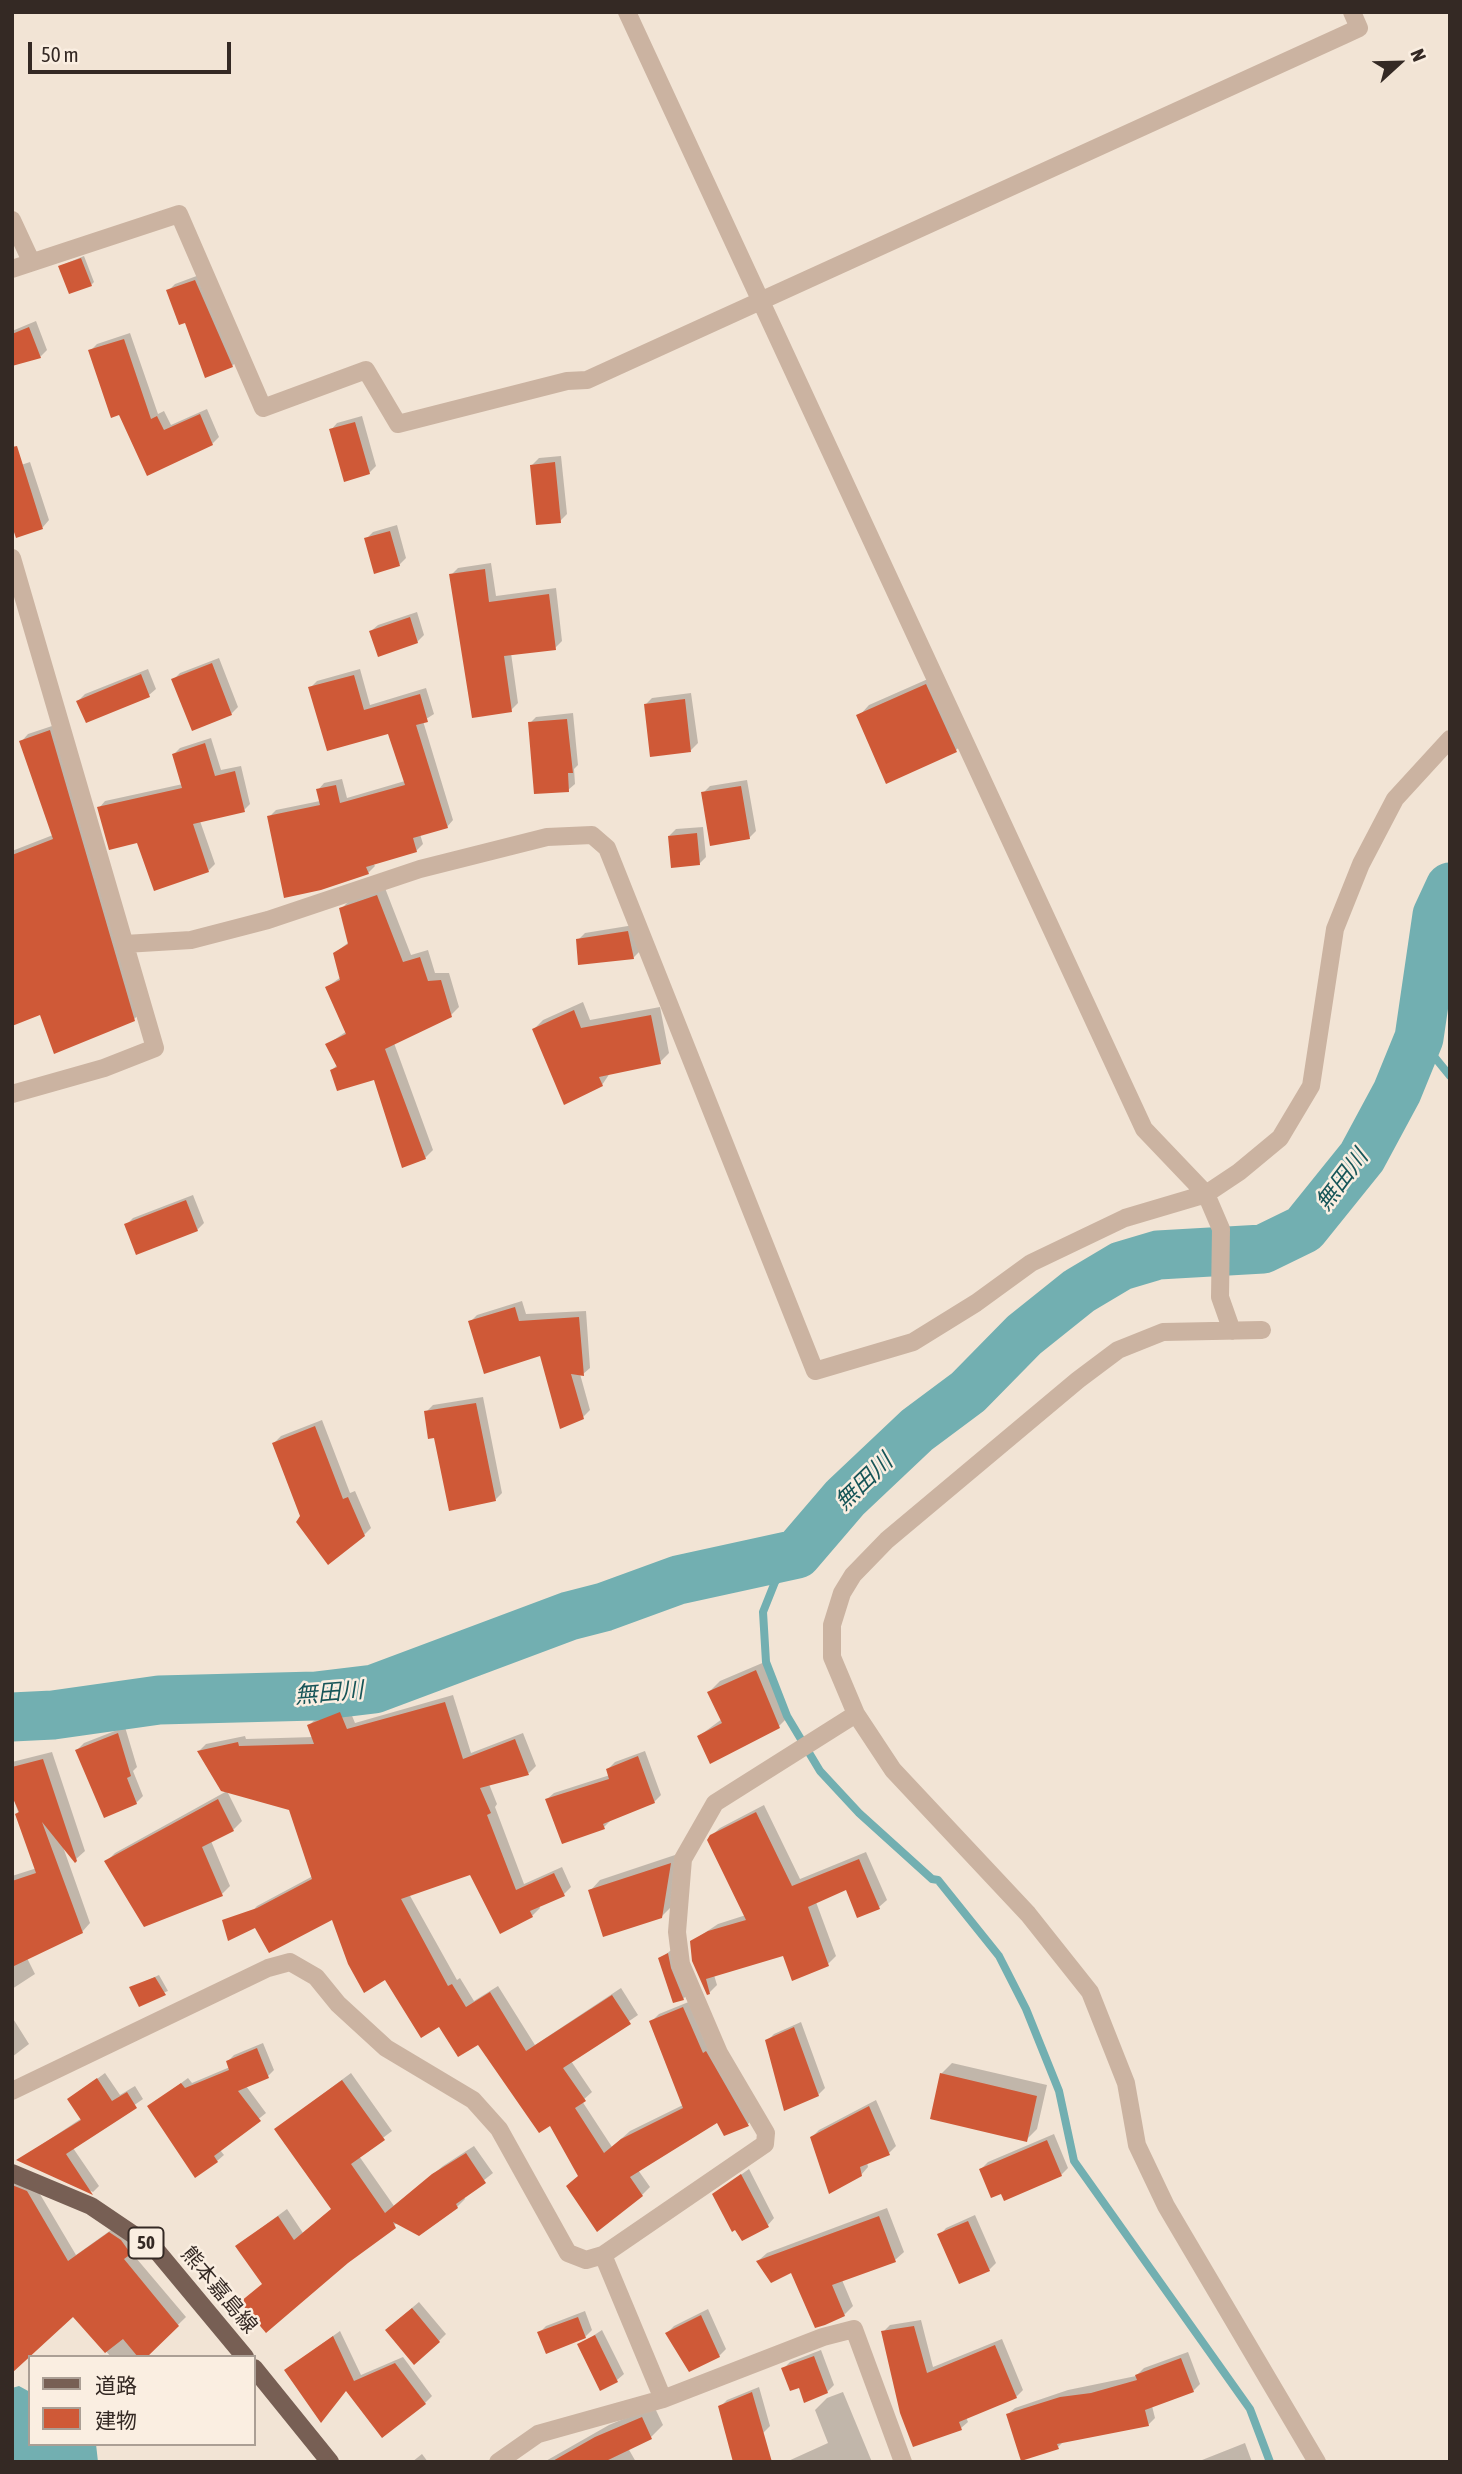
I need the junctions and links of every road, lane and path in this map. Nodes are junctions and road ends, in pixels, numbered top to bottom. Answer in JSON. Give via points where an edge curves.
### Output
{"nodes":[{"id":1,"x":627,"y":12,"type":"edge"},
{"id":2,"x":1352,"y":12,"type":"edge"},
{"id":3,"x":12,"y":220,"type":"edge"},
{"id":4,"x":31,"y":261,"type":"junction"},
{"id":5,"x":12,"y":269,"type":"edge"},
{"id":6,"x":760,"y":300,"type":"junction"},
{"id":7,"x":12,"y":558,"type":"edge"},
{"id":8,"x":1450,"y":739,"type":"edge"},
{"id":9,"x":125,"y":944,"type":"junction"},
{"id":10,"x":12,"y":1094,"type":"edge"},
{"id":11,"x":1206,"y":1194,"type":"junction"},
{"id":12,"x":1229,"y":1323,"type":"junction"},
{"id":13,"x":1262,"y":1330,"type":"dead end"},
{"id":14,"x":856,"y":1714,"type":"junction"},
{"id":15,"x":12,"y":2091,"type":"edge"},
{"id":16,"x":12,"y":2173,"type":"edge"},
{"id":17,"x":603,"y":2255,"type":"junction"},
{"id":18,"x":243,"y":2355,"type":"edge"},
{"id":19,"x":256,"y":2370,"type":"edge"},
{"id":20,"x":663,"y":2399,"type":"junction"},
{"id":21,"x":330,"y":2462,"type":"edge"},
{"id":22,"x":498,"y":2462,"type":"edge"},
{"id":23,"x":903,"y":2462,"type":"edge"},
{"id":24,"x":1317,"y":2462,"type":"edge"}],
"edges":[{"from":1,"to":6,"type":"street"},
{"from":2,"to":6,"type":"street","via":[[1359,28],[1345,35]]},
{"from":3,"to":4,"type":"street"},
{"from":4,"to":5,"type":"street"},
{"from":4,"to":6,"type":"street","via":[[180,214],[263,408],[366,370],[398,424],[567,381],[587,380]]},
{"from":6,"to":11,"type":"street","via":[[1144,1129]]},
{"from":7,"to":9,"type":"street"},
{"from":8,"to":11,"type":"street","via":[[1395,799],[1361,864],[1335,929],[1311,1086],[1280,1138]]},
{"from":9,"to":10,"type":"street","via":[[155,1048]]},
{"from":9,"to":11,"type":"street","via":[[191,940],[268,920],[420,869],[547,837],[592,835],[607,848],[815,1371],[913,1342],[1031,1263],[1125,1218]]},
{"from":11,"to":12,"type":"street","via":[[1221,1229],[1220,1297]]},
{"from":12,"to":13,"type":"street"},
{"from":12,"to":14,"type":"street","via":[[1163,1332],[1118,1350],[887,1540],[853,1575],[832,1625],[832,1657]]},
{"from":14,"to":17,"type":"street","via":[[715,1803],[683,1859],[677,1932],[681,1964],[719,2053],[766,2133],[765,2144]]},
{"from":14,"to":24,"type":"street","via":[[893,1770],[1028,1914],[1090,1992],[1126,2083],[1137,2145],[1166,2206]]},
{"from":15,"to":17,"type":"street","via":[[268,1968],[290,1962],[316,1977],[386,2048],[473,2100],[499,2129],[568,2253],[586,2260]]},
{"from":16,"to":18,"type":"main road","name":"熊本嘉島線","number":"50","via":[[91,2206],[156,2250]]},
{"from":17,"to":20,"type":"street"},
{"from":19,"to":21,"type":"main road"},
{"from":20,"to":22,"type":"street","via":[[538,2434]]},
{"from":20,"to":23,"type":"street","via":[[853,2329]]}]}
